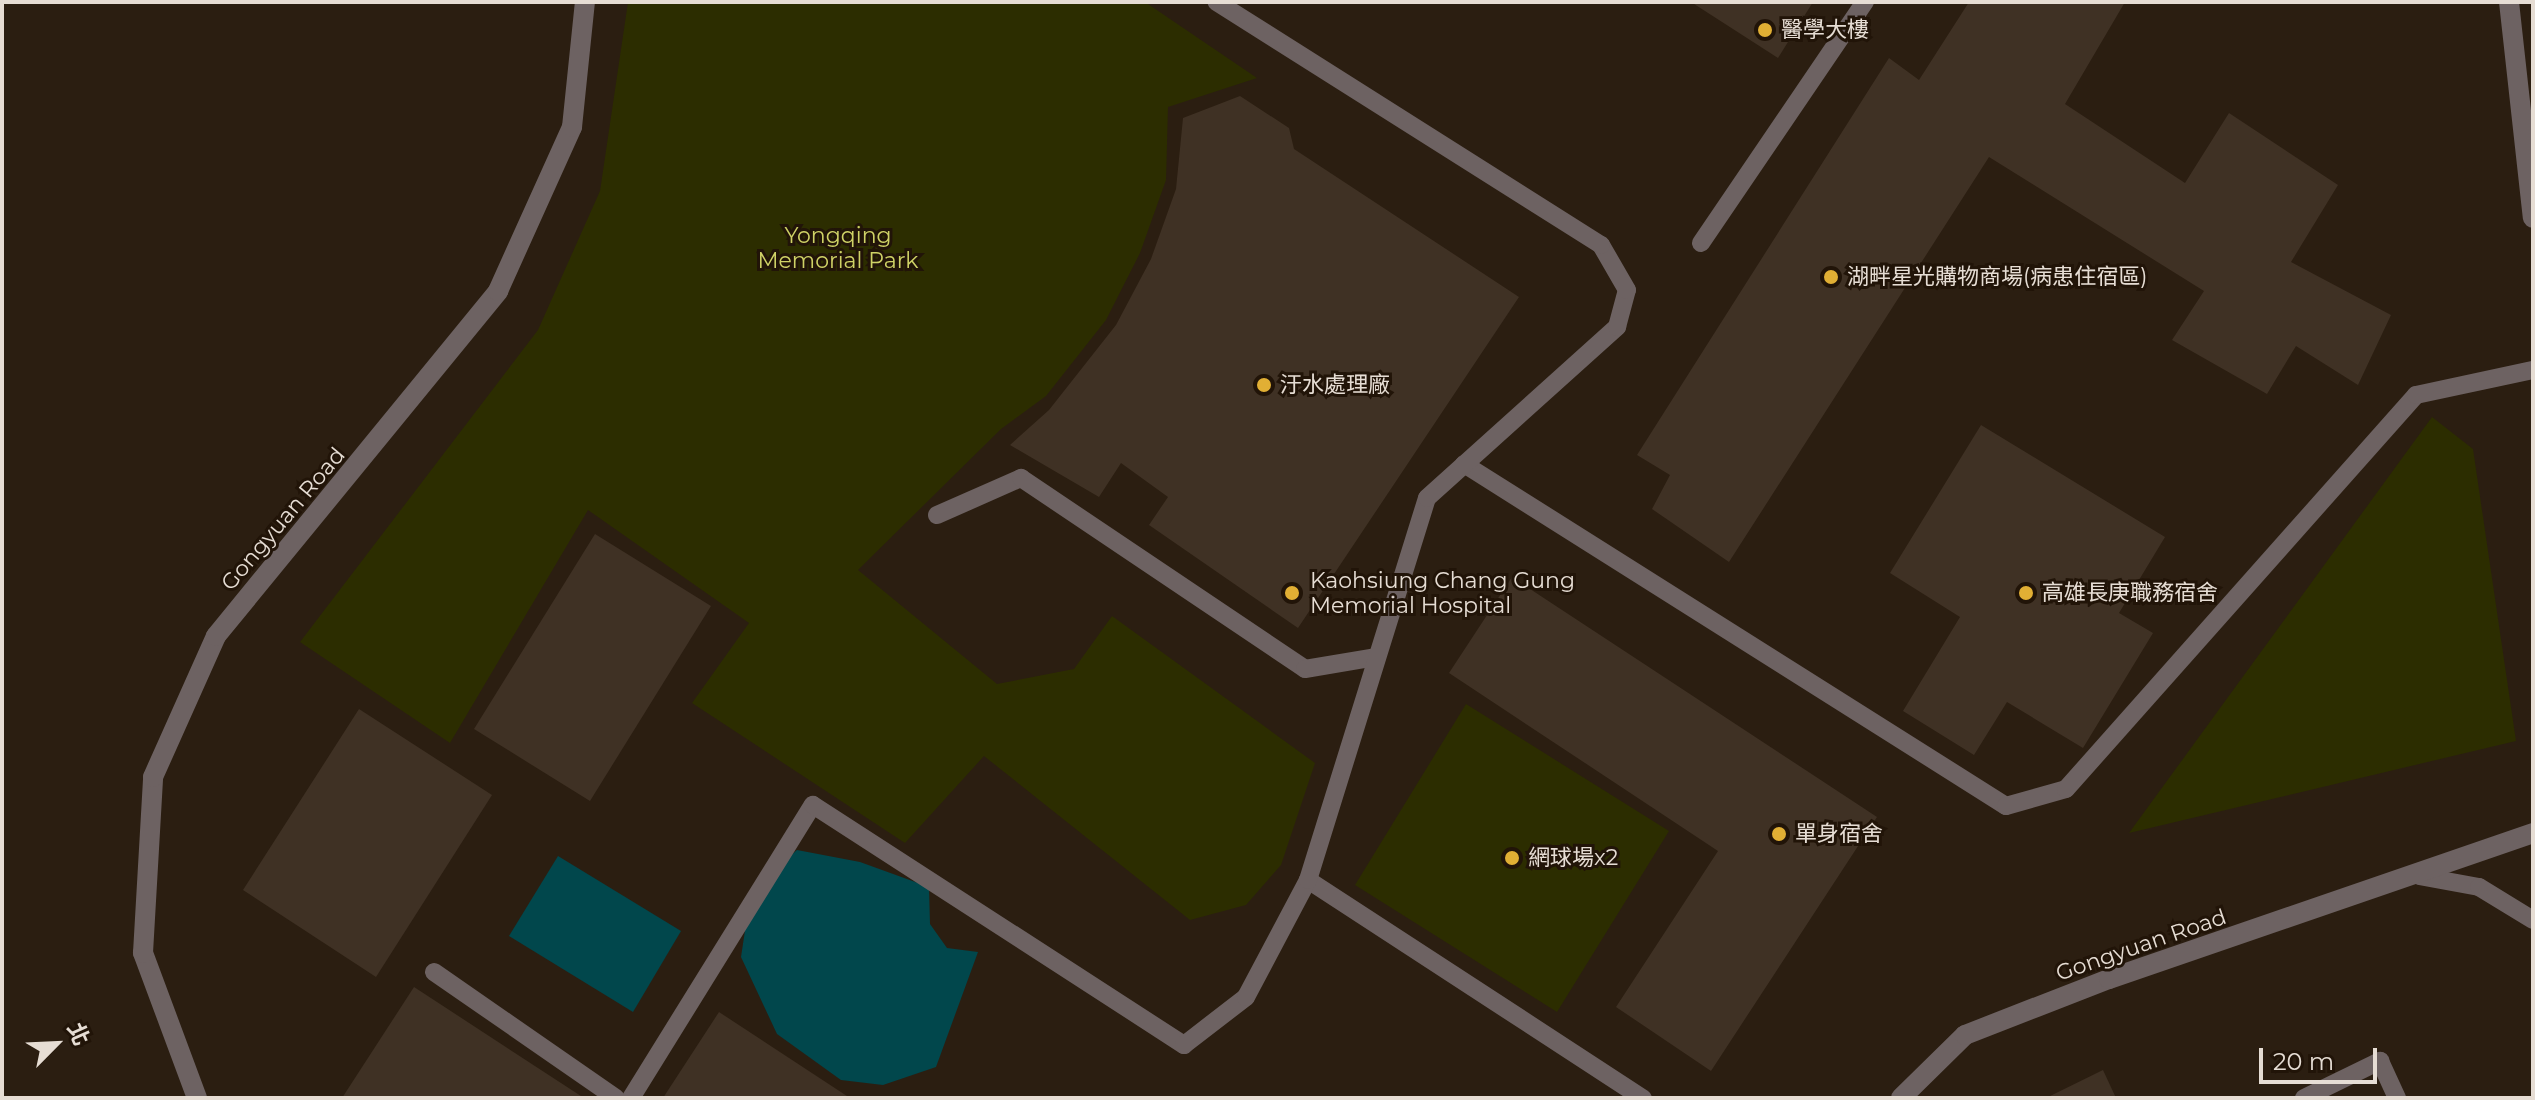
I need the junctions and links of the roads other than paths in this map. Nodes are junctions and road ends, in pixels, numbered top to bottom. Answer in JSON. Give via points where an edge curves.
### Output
{"nodes":[{"id":1,"x":585,"y":2,"type":"edge"},
{"id":2,"x":1216,"y":2,"type":"edge"},
{"id":3,"x":1865,"y":2,"type":"edge"},
{"id":4,"x":2509,"y":2,"type":"edge"},
{"id":5,"x":2533,"y":218,"type":"edge"},
{"id":6,"x":1701,"y":243,"type":"dead end"},
{"id":7,"x":2533,"y":370,"type":"edge"},
{"id":8,"x":1464,"y":464,"type":"junction"},
{"id":9,"x":937,"y":515,"type":"dead end"},
{"id":10,"x":1377,"y":657,"type":"junction"},
{"id":11,"x":2533,"y":833,"type":"edge"},
{"id":12,"x":2419,"y":876,"type":"junction"},
{"id":13,"x":1308,"y":880,"type":"junction"},
{"id":14,"x":2533,"y":920,"type":"edge"},
{"id":15,"x":434,"y":972,"type":"dead end"},
{"id":16,"x":197,"y":1098,"type":"edge"},
{"id":17,"x":616,"y":1098,"type":"edge"},
{"id":18,"x":631,"y":1098,"type":"edge"},
{"id":19,"x":1643,"y":1098,"type":"edge"},
{"id":20,"x":1901,"y":1098,"type":"edge"},
{"id":21,"x":2304,"y":1098,"type":"edge"},
{"id":22,"x":2397,"y":1098,"type":"edge"}],
"edges":[{"from":1,"to":16,"type":"street","name":"Gongyuan Road","via":[[572,127],[498,291],[216,636],[153,777],[143,953]]},
{"from":2,"to":8,"type":"lane","via":[[1601,245],[1627,290],[1617,327]]},
{"from":3,"to":6,"type":"lane"},
{"from":4,"to":5,"type":"street"},
{"from":7,"to":8,"type":"lane","via":[[2416,395],[2066,789],[2006,806]]},
{"from":8,"to":10,"type":"lane","via":[[1427,498]]},
{"from":9,"to":10,"type":"lane","via":[[1021,478],[1305,669]]},
{"from":10,"to":13,"type":"lane"},
{"from":11,"to":12,"type":"street","name":"Gongyuan Road"},
{"from":12,"to":14,"type":"lane","name":"Gongyuan Road","via":[[2479,887]]},
{"from":12,"to":20,"type":"street","name":"Gongyuan Road","via":[[2109,979],[1965,1035]]},
{"from":13,"to":18,"type":"lane","via":[[1246,997],[1184,1045],[813,805]]},
{"from":13,"to":19,"type":"lane"},
{"from":15,"to":17,"type":"lane"},
{"from":21,"to":22,"type":"lane","via":[[2380,1061]]}]}
